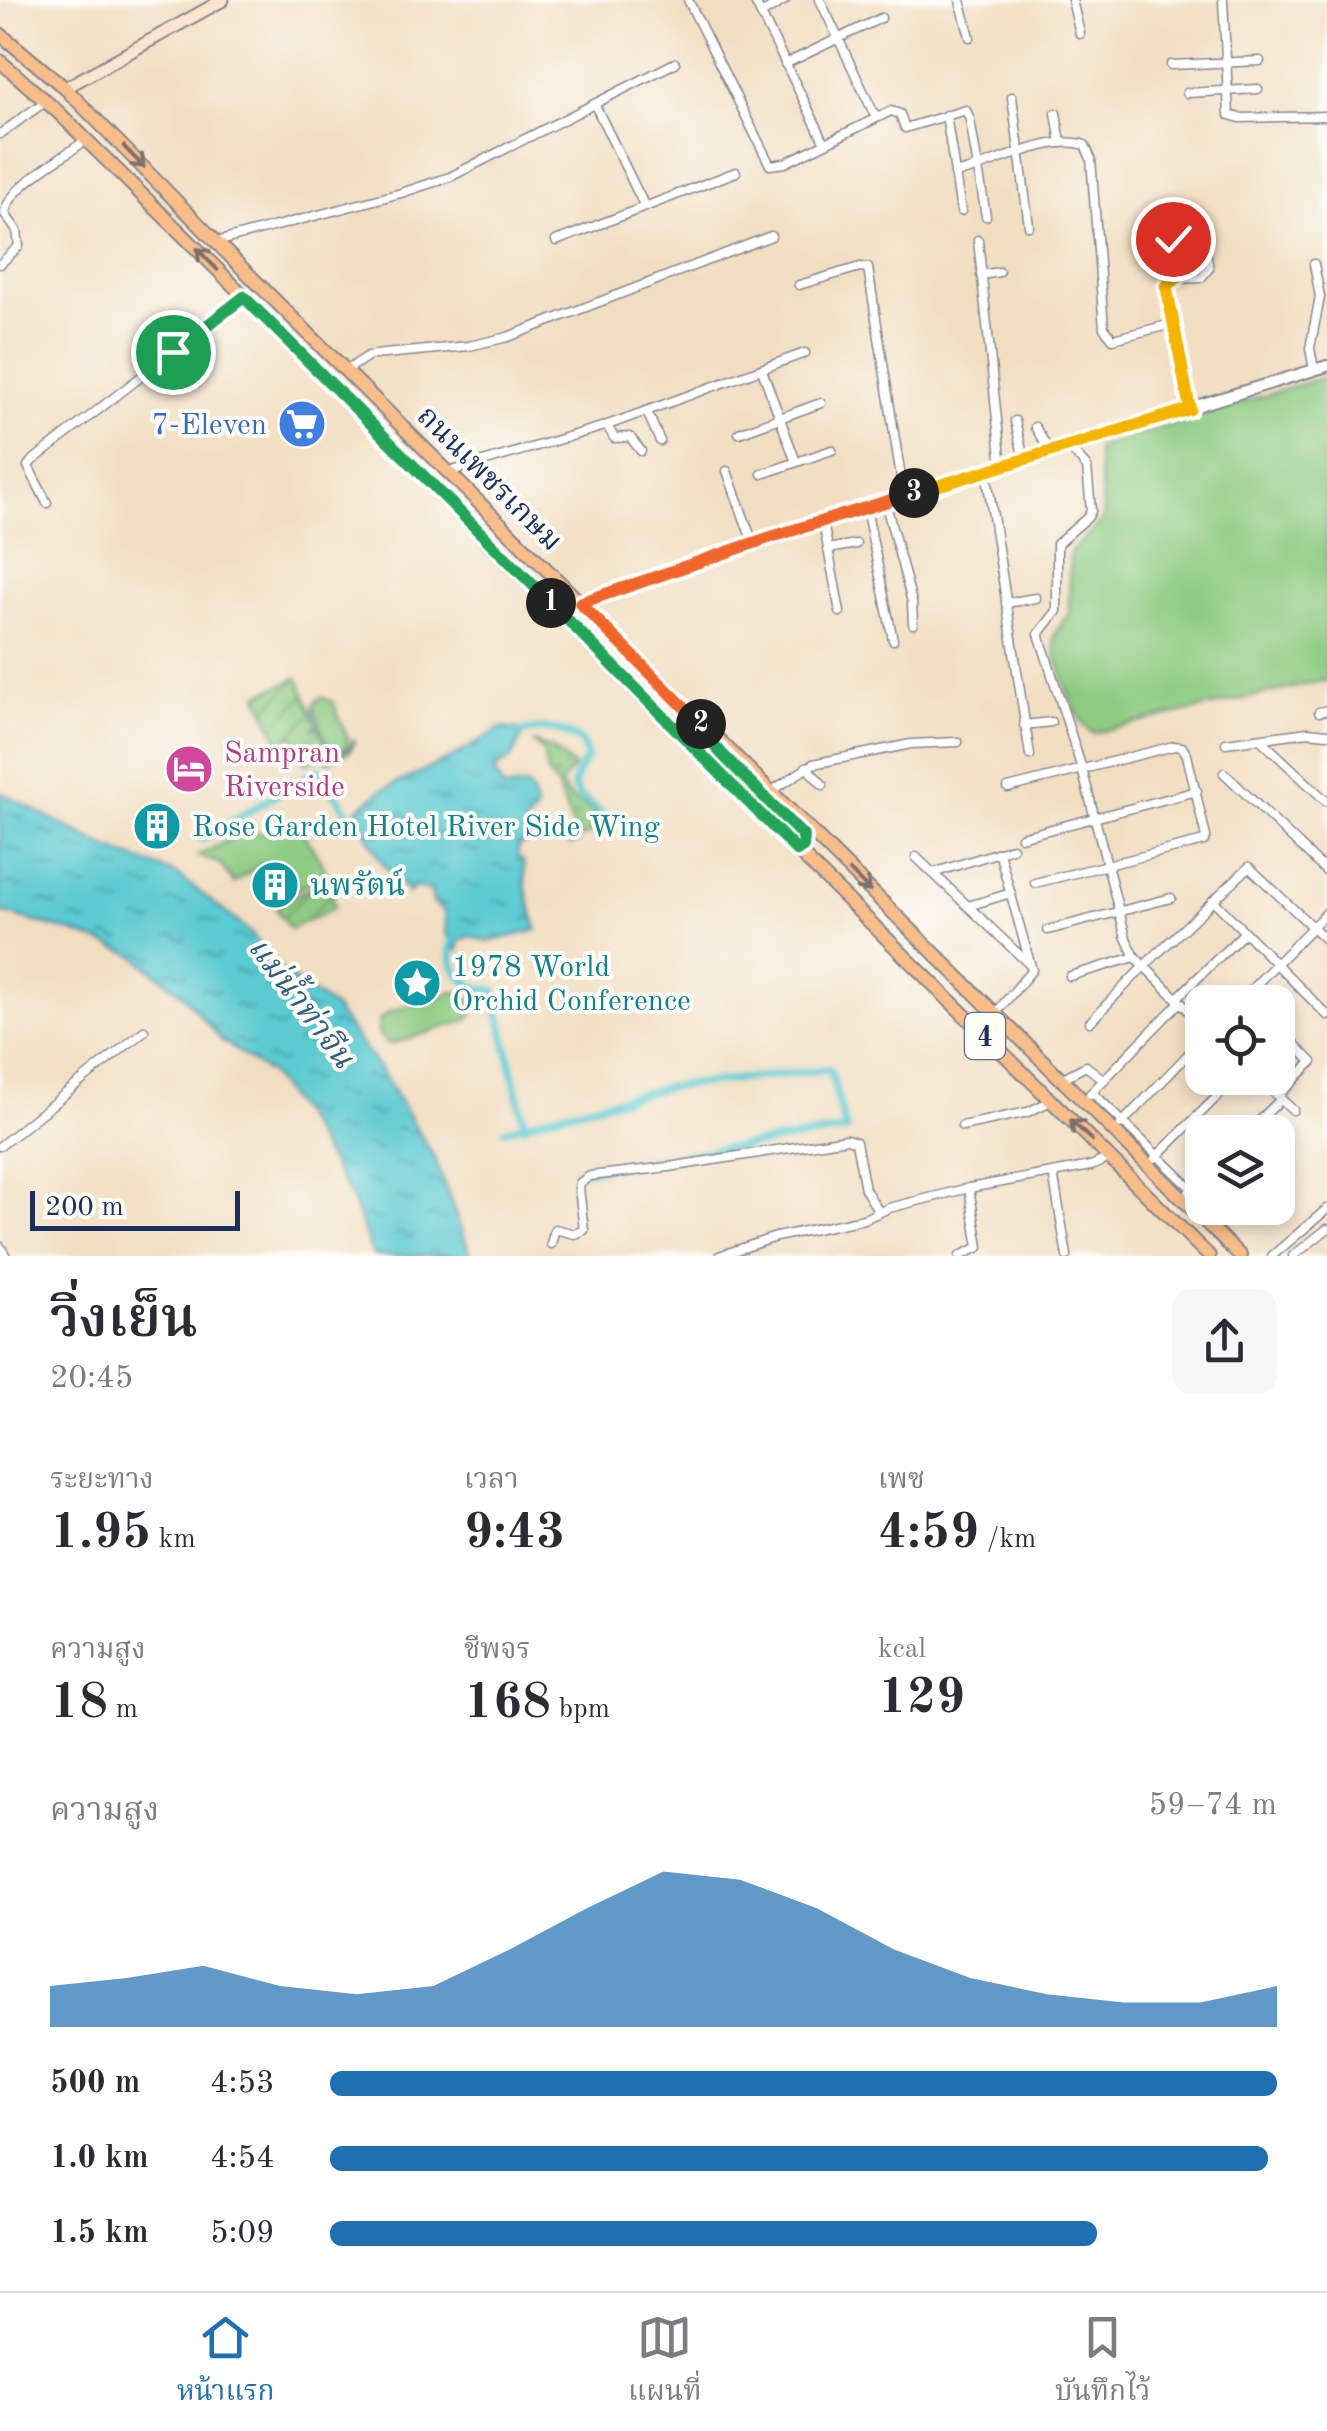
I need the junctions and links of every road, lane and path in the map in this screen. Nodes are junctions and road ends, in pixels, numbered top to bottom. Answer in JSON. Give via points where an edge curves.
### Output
{"nodes":[{"id":1,"x":223,"y":0,"type":"edge"},
{"id":2,"x":688,"y":0,"type":"edge"},
{"id":3,"x":754,"y":0,"type":"edge"},
{"id":4,"x":785,"y":0,"type":"edge"},
{"id":5,"x":820,"y":0,"type":"edge"},
{"id":6,"x":960,"y":0,"type":"edge"},
{"id":7,"x":1072,"y":0,"type":"edge"},
{"id":8,"x":1223,"y":0,"type":"edge"},
{"id":9,"x":760,"y":14,"type":"junction"},
{"id":10,"x":880,"y":18,"type":"dead end"},
{"id":11,"x":0,"y":34,"type":"edge"},
{"id":12,"x":1080,"y":34,"type":"dead end"},
{"id":13,"x":970,"y":37,"type":"dead end"},
{"id":14,"x":839,"y":38,"type":"junction"},
{"id":15,"x":1260,"y":61,"type":"dead end"},
{"id":16,"x":1,"y":62,"type":"edge"},
{"id":17,"x":1226,"y":62,"type":"junction"},
{"id":18,"x":675,"y":63,"type":"dead end"},
{"id":19,"x":785,"y":64,"type":"junction"},
{"id":20,"x":1171,"y":65,"type":"dead end"},
{"id":21,"x":66,"y":88,"type":"junction"},
{"id":22,"x":1258,"y":89,"type":"dead end"},
{"id":23,"x":1228,"y":91,"type":"junction"},
{"id":24,"x":1187,"y":94,"type":"dead end"},
{"id":25,"x":1012,"y":97,"type":"dead end"},
{"id":26,"x":46,"y":102,"type":"junction"},
{"id":27,"x":594,"y":105,"type":"junction"},
{"id":28,"x":1056,"y":113,"type":"dead end"},
{"id":29,"x":946,"y":115,"type":"junction"},
{"id":30,"x":1327,"y":116,"type":"edge"},
{"id":31,"x":876,"y":118,"type":"junction"},
{"id":32,"x":905,"y":128,"type":"junction"},
{"id":33,"x":0,"y":134,"type":"edge"},
{"id":34,"x":86,"y":140,"type":"junction"},
{"id":35,"x":911,"y":141,"type":"dead end"},
{"id":36,"x":825,"y":143,"type":"junction"},
{"id":37,"x":1061,"y":143,"type":"junction"},
{"id":38,"x":1021,"y":153,"type":"junction"},
{"id":39,"x":978,"y":168,"type":"junction"},
{"id":40,"x":736,"y":172,"type":"dead end"},
{"id":41,"x":955,"y":174,"type":"junction"},
{"id":42,"x":645,"y":207,"type":"junction"},
{"id":43,"x":961,"y":211,"type":"dead end"},
{"id":44,"x":986,"y":216,"type":"dead end"},
{"id":45,"x":1029,"y":226,"type":"dead end"},
{"id":46,"x":771,"y":236,"type":"dead end"},
{"id":47,"x":978,"y":240,"type":"dead end"},
{"id":48,"x":556,"y":241,"type":"dead end"},
{"id":49,"x":216,"y":242,"type":"junction"},
{"id":50,"x":0,"y":264,"type":"edge"},
{"id":51,"x":1314,"y":264,"type":"dead end"},
{"id":52,"x":998,"y":272,"type":"dead end"},
{"id":53,"x":981,"y":275,"type":"junction"},
{"id":54,"x":1177,"y":278,"type":"junction"},
{"id":55,"x":1322,"y":282,"type":"edge"},
{"id":56,"x":799,"y":285,"type":"dead end"},
{"id":57,"x":244,"y":297,"type":"junction"},
{"id":58,"x":1172,"y":324,"type":"junction"},
{"id":59,"x":805,"y":353,"type":"dead end"},
{"id":60,"x":1327,"y":366,"type":"edge"},
{"id":61,"x":762,"y":370,"type":"junction"},
{"id":62,"x":1314,"y":370,"type":"junction"},
{"id":63,"x":349,"y":372,"type":"junction"},
{"id":64,"x":821,"y":403,"type":"dead end"},
{"id":65,"x":1190,"y":409,"type":"junction"},
{"id":66,"x":647,"y":412,"type":"junction"},
{"id":67,"x":782,"y":418,"type":"junction"},
{"id":68,"x":1015,"y":420,"type":"dead end"},
{"id":69,"x":608,"y":425,"type":"junction"},
{"id":70,"x":1035,"y":427,"type":"dead end"},
{"id":71,"x":739,"y":433,"type":"dead end"},
{"id":72,"x":660,"y":441,"type":"dead end"},
{"id":73,"x":1068,"y":447,"type":"junction"},
{"id":74,"x":641,"y":450,"type":"dead end"},
{"id":75,"x":832,"y":450,"type":"dead end"},
{"id":76,"x":1050,"y":452,"type":"junction"},
{"id":77,"x":1024,"y":460,"type":"junction"},
{"id":78,"x":796,"y":462,"type":"junction"},
{"id":79,"x":1002,"y":466,"type":"junction"},
{"id":80,"x":727,"y":471,"type":"dead end"},
{"id":81,"x":986,"y":471,"type":"junction"},
{"id":82,"x":448,"y":472,"type":"junction"},
{"id":83,"x":762,"y":474,"type":"dead end"},
{"id":84,"x":904,"y":496,"type":"junction"},
{"id":85,"x":884,"y":501,"type":"junction"},
{"id":86,"x":47,"y":503,"type":"dead end"},
{"id":87,"x":866,"y":508,"type":"junction"},
{"id":88,"x":823,"y":522,"type":"junction"},
{"id":89,"x":754,"y":543,"type":"junction"},
{"id":90,"x":856,"y":544,"type":"dead end"},
{"id":91,"x":828,"y":550,"type":"junction"},
{"id":92,"x":1036,"y":598,"type":"dead end"},
{"id":93,"x":580,"y":603,"type":"junction"},
{"id":94,"x":1006,"y":603,"type":"junction"},
{"id":95,"x":840,"y":612,"type":"dead end"},
{"id":96,"x":913,"y":624,"type":"dead end"},
{"id":97,"x":893,"y":640,"type":"dead end"},
{"id":98,"x":1051,"y":722,"type":"dead end"},
{"id":99,"x":1024,"y":725,"type":"junction"},
{"id":100,"x":1327,"y":734,"type":"edge"},
{"id":101,"x":712,"y":735,"type":"junction"},
{"id":102,"x":1260,"y":740,"type":"junction"},
{"id":103,"x":958,"y":742,"type":"dead end"},
{"id":104,"x":1226,"y":743,"type":"dead end"},
{"id":105,"x":1030,"y":754,"type":"dead end"},
{"id":106,"x":806,"y":768,"type":"junction"},
{"id":107,"x":1082,"y":769,"type":"junction"},
{"id":108,"x":1224,"y":773,"type":"dead end"},
{"id":109,"x":824,"y":785,"type":"dead end"},
{"id":110,"x":1008,"y":788,"type":"dead end"},
{"id":111,"x":770,"y":792,"type":"junction"},
{"id":112,"x":1196,"y":792,"type":"junction"},
{"id":113,"x":1327,"y":802,"type":"edge"},
{"id":114,"x":1095,"y":819,"type":"junction"},
{"id":115,"x":1021,"y":837,"type":"dead end"},
{"id":116,"x":1012,"y":848,"type":"dead end"},
{"id":117,"x":797,"y":851,"type":"junction"},
{"id":118,"x":999,"y":852,"type":"junction"},
{"id":119,"x":832,"y":853,"type":"junction"},
{"id":120,"x":916,"y":857,"type":"dead end"},
{"id":121,"x":1108,"y":866,"type":"junction"},
{"id":122,"x":1327,"y":872,"type":"edge"},
{"id":123,"x":932,"y":873,"type":"junction"},
{"id":124,"x":1035,"y":883,"type":"dead end"},
{"id":125,"x":1011,"y":893,"type":"junction"},
{"id":126,"x":1171,"y":898,"type":"dead end"},
{"id":127,"x":1213,"y":900,"type":"junction"},
{"id":128,"x":968,"y":906,"type":"junction"},
{"id":129,"x":1120,"y":911,"type":"junction"},
{"id":130,"x":1327,"y":912,"type":"edge"},
{"id":131,"x":1313,"y":926,"type":"junction"},
{"id":132,"x":1048,"y":930,"type":"dead end"},
{"id":133,"x":1245,"y":932,"type":"junction"},
{"id":134,"x":886,"y":939,"type":"junction"},
{"id":135,"x":1327,"y":941,"type":"edge"},
{"id":136,"x":1135,"y":957,"type":"junction"},
{"id":137,"x":1276,"y":964,"type":"junction"},
{"id":138,"x":1032,"y":966,"type":"junction"},
{"id":139,"x":1144,"y":966,"type":"junction"},
{"id":140,"x":1070,"y":976,"type":"dead end"},
{"id":141,"x":1255,"y":985,"type":"edge"},
{"id":142,"x":1178,"y":1000,"type":"junction"},
{"id":143,"x":1185,"y":1007,"type":"edge"},
{"id":144,"x":995,"y":1014,"type":"junction"},
{"id":145,"x":1327,"y":1015,"type":"edge"},
{"id":146,"x":1090,"y":1022,"type":"dead end"},
{"id":147,"x":144,"y":1030,"type":"dead end"},
{"id":148,"x":1295,"y":1044,"type":"edge"},
{"id":149,"x":1185,"y":1057,"type":"edge"},
{"id":150,"x":1061,"y":1079,"type":"junction"},
{"id":151,"x":1104,"y":1080,"type":"junction"},
{"id":152,"x":1295,"y":1081,"type":"edge"},
{"id":153,"x":1219,"y":1095,"type":"edge"},
{"id":154,"x":1277,"y":1095,"type":"edge"},
{"id":155,"x":1283,"y":1095,"type":"edge"},
{"id":156,"x":1087,"y":1096,"type":"junction"},
{"id":157,"x":1280,"y":1098,"type":"junction"},
{"id":158,"x":1050,"y":1101,"type":"junction"},
{"id":159,"x":1293,"y":1110,"type":"dead end"},
{"id":160,"x":1264,"y":1115,"type":"edge"},
{"id":161,"x":962,"y":1126,"type":"dead end"},
{"id":162,"x":1118,"y":1126,"type":"junction"},
{"id":163,"x":0,"y":1146,"type":"edge"},
{"id":164,"x":1110,"y":1158,"type":"junction"},
{"id":165,"x":1153,"y":1160,"type":"junction"},
{"id":166,"x":1053,"y":1173,"type":"junction"},
{"id":167,"x":969,"y":1188,"type":"junction"},
{"id":168,"x":1185,"y":1196,"type":"edge"},
{"id":169,"x":1327,"y":1209,"type":"edge"},
{"id":170,"x":880,"y":1212,"type":"junction"},
{"id":171,"x":1208,"y":1225,"type":"edge"},
{"id":172,"x":1327,"y":1229,"type":"edge"},
{"id":173,"x":551,"y":1244,"type":"dead end"},
{"id":174,"x":980,"y":1252,"type":"edge"},
{"id":175,"x":718,"y":1256,"type":"edge"},
{"id":176,"x":960,"y":1256,"type":"edge"},
{"id":177,"x":1067,"y":1256,"type":"edge"},
{"id":178,"x":1209,"y":1256,"type":"edge"},
{"id":179,"x":1240,"y":1256,"type":"edge"},
{"id":180,"x":1272,"y":1256,"type":"edge"},
{"id":181,"x":1294,"y":1256,"type":"edge"}],
"edges":[{"from":1,"to":21,"type":"main road"},
{"from":2,"to":36,"type":"street","via":[[770,165]]},
{"from":3,"to":9,"type":"street"},
{"from":4,"to":9,"type":"street"},
{"from":5,"to":14,"type":"street"},
{"from":6,"to":13,"type":"street"},
{"from":7,"to":12,"type":"street"},
{"from":8,"to":17,"type":"street"},
{"from":9,"to":19,"type":"street"},
{"from":10,"to":14,"type":"street"},
{"from":11,"to":21,"type":"main road","name":"ถนนเพชรเกษม","number":"4"},
{"from":14,"to":19,"type":"street"},
{"from":14,"to":31,"type":"street"},
{"from":15,"to":17,"type":"street"},
{"from":16,"to":26,"type":"main road","name":"ถนนเพชรเกษม","number":"4"},
{"from":17,"to":20,"type":"street"},
{"from":17,"to":23,"type":"street"},
{"from":18,"to":27,"type":"street"},
{"from":19,"to":36,"type":"street"},
{"from":21,"to":49,"type":"main road","name":"ถนนเพชรเกษม","number":"4","one_way":true},
{"from":22,"to":23,"type":"street"},
{"from":23,"to":24,"type":"street"},
{"from":23,"to":30,"type":"street","via":[[1233,118]]},
{"from":25,"to":38,"type":"street"},
{"from":26,"to":33,"type":"street"},
{"from":26,"to":34,"type":"main road","name":"ถนนเพชรเกษม","number":"4"},
{"from":27,"to":42,"type":"street"},
{"from":27,"to":49,"type":"street","via":[[450,177]]},
{"from":28,"to":37,"type":"street"},
{"from":29,"to":32,"type":"street"},
{"from":29,"to":39,"type":"street","via":[[969,113]]},
{"from":29,"to":41,"type":"street"},
{"from":31,"to":32,"type":"street","via":[[897,111]]},
{"from":31,"to":36,"type":"street"},
{"from":32,"to":35,"type":"street"},
{"from":34,"to":50,"type":"street","via":[[8,201],[5,214],[20,246]]},
{"from":57,"to":34,"type":"main road","name":"ถนนเพชรเกษม","number":"4","one_way":true},
{"from":37,"to":38,"type":"street"},
{"from":37,"to":58,"type":"street","via":[[1085,145],[1091,159],[1108,335],[1122,339]]},
{"from":38,"to":39,"type":"street"},
{"from":38,"to":45,"type":"street"},
{"from":39,"to":41,"type":"street"},
{"from":39,"to":44,"type":"street"},
{"from":40,"to":42,"type":"street"},
{"from":41,"to":43,"type":"street"},
{"from":42,"to":48,"type":"street"},
{"from":46,"to":63,"type":"street","via":[[508,337],[372,357]]},
{"from":47,"to":53,"type":"street"},
{"from":49,"to":63,"type":"main road","name":"ถนนเพชรเกษม","number":"4"},
{"from":51,"to":55,"type":"street"},
{"from":52,"to":53,"type":"street"},
{"from":53,"to":79,"type":"street"},
{"from":54,"to":54,"type":"street","via":[[1175,232],[1201,228],[1207,274]]},
{"from":54,"to":58,"type":"street","via":[[1166,286]]},
{"from":55,"to":62,"type":"street","via":[[1310,348]]},
{"from":56,"to":84,"type":"street","via":[[868,268]]},
{"from":57,"to":86,"type":"street","via":[[32,460],[30,473]]},
{"from":57,"to":117,"type":"main road","name":"ถนนเพชรเกษม","number":"4"},
{"from":58,"to":65,"type":"street"},
{"from":59,"to":61,"type":"street"},
{"from":60,"to":62,"type":"street"},
{"from":61,"to":66,"type":"street"},
{"from":61,"to":67,"type":"street"},
{"from":62,"to":65,"type":"street"},
{"from":63,"to":82,"type":"main road","name":"ถนนเพชรเกษม","number":"4"},
{"from":64,"to":67,"type":"street"},
{"from":65,"to":73,"type":"street"},
{"from":66,"to":69,"type":"street"},
{"from":66,"to":72,"type":"street"},
{"from":67,"to":71,"type":"street"},
{"from":67,"to":78,"type":"street"},
{"from":68,"to":77,"type":"street"},
{"from":69,"to":74,"type":"street","via":[[614,438],[630,436]]},
{"from":69,"to":82,"type":"street"},
{"from":70,"to":76,"type":"street"},
{"from":73,"to":76,"type":"street"},
{"from":73,"to":107,"type":"street","via":[[1087,467],[1091,511],[1057,544],[1057,611],[1039,634]]},
{"from":75,"to":78,"type":"street"},
{"from":76,"to":77,"type":"street"},
{"from":77,"to":79,"type":"street"},
{"from":78,"to":83,"type":"street"},
{"from":79,"to":81,"type":"street"},
{"from":80,"to":89,"type":"street"},
{"from":81,"to":84,"type":"street"},
{"from":81,"to":94,"type":"street"},
{"from":82,"to":93,"type":"main road","name":"ถนนเพชรเกษม","number":"4"},
{"from":84,"to":85,"type":"street"},
{"from":85,"to":87,"type":"street"},
{"from":85,"to":96,"type":"street"},
{"from":87,"to":88,"type":"street"},
{"from":87,"to":97,"type":"street"},
{"from":88,"to":89,"type":"street"},
{"from":88,"to":91,"type":"street"},
{"from":89,"to":93,"type":"street"},
{"from":90,"to":91,"type":"street"},
{"from":91,"to":95,"type":"street"},
{"from":92,"to":94,"type":"street"},
{"from":93,"to":101,"type":"main road","name":"ถนนเพชรเกษม","number":"4"},
{"from":94,"to":99,"type":"street"},
{"from":98,"to":99,"type":"street"},
{"from":99,"to":105,"type":"street"},
{"from":100,"to":102,"type":"street"},
{"from":101,"to":111,"type":"main road","name":"ถนนเพชรเกษม","number":"4"},
{"from":101,"to":117,"type":"main road","via":[[722,754],[804,837]]},
{"from":102,"to":104,"type":"street"},
{"from":102,"to":113,"type":"street"},
{"from":103,"to":106,"type":"street","via":[[911,744]]},
{"from":106,"to":109,"type":"street"},
{"from":106,"to":111,"type":"street"},
{"from":107,"to":110,"type":"street"},
{"from":107,"to":112,"type":"street","via":[[1178,746],[1187,754]]},
{"from":107,"to":114,"type":"street"},
{"from":108,"to":122,"type":"street"},
{"from":111,"to":119,"type":"main road","name":"ถนนเพชรเกษม","number":"4"},
{"from":112,"to":114,"type":"street"},
{"from":112,"to":121,"type":"street","via":[[1204,841]]},
{"from":114,"to":115,"type":"street"},
{"from":114,"to":121,"type":"street"},
{"from":116,"to":118,"type":"street"},
{"from":117,"to":134,"type":"main road","name":"ถนนเพชรเกษม","number":"4"},
{"from":118,"to":123,"type":"street"},
{"from":118,"to":125,"type":"street"},
{"from":119,"to":134,"type":"main road","via":[[824,856],[826,870],[882,926]]},
{"from":119,"to":144,"type":"main road","name":"ถนนเพชรเกษม","number":"4","one_way":true},
{"from":120,"to":123,"type":"street"},
{"from":121,"to":124,"type":"street"},
{"from":121,"to":129,"type":"street"},
{"from":123,"to":128,"type":"street"},
{"from":125,"to":128,"type":"street"},
{"from":125,"to":138,"type":"street"},
{"from":126,"to":129,"type":"street"},
{"from":127,"to":131,"type":"street","via":[[1249,868]]},
{"from":127,"to":133,"type":"street"},
{"from":127,"to":139,"type":"street"},
{"from":128,"to":138,"type":"street"},
{"from":129,"to":132,"type":"street"},
{"from":129,"to":136,"type":"street"},
{"from":130,"to":131,"type":"street"},
{"from":131,"to":135,"type":"street"},
{"from":131,"to":137,"type":"street"},
{"from":133,"to":137,"type":"street"},
{"from":133,"to":142,"type":"street"},
{"from":134,"to":158,"type":"main road","name":"ถนนเพชรเกษม","number":"4"},
{"from":136,"to":139,"type":"street"},
{"from":136,"to":140,"type":"street"},
{"from":137,"to":141,"type":"street"},
{"from":137,"to":145,"type":"street"},
{"from":138,"to":144,"type":"street"},
{"from":139,"to":142,"type":"street"},
{"from":139,"to":146,"type":"street"},
{"from":142,"to":143,"type":"street"},
{"from":142,"to":151,"type":"street"},
{"from":144,"to":150,"type":"main road","name":"ถนนเพชรเกษม","number":"4"},
{"from":147,"to":163,"type":"street"},
{"from":148,"to":152,"type":"street","via":[[1312,1062]]},
{"from":149,"to":162,"type":"street"},
{"from":150,"to":151,"type":"street","via":[[1086,1066]]},
{"from":150,"to":156,"type":"main road","name":"ถนนเพชรเกษม","number":"4"},
{"from":151,"to":156,"type":"street"},
{"from":153,"to":165,"type":"street"},
{"from":154,"to":157,"type":"street"},
{"from":155,"to":157,"type":"street"},
{"from":156,"to":162,"type":"main road","name":"ถนนเพชรเกษม","number":"4"},
{"from":157,"to":159,"type":"street"},
{"from":157,"to":160,"type":"street"},
{"from":158,"to":161,"type":"street"},
{"from":164,"to":158,"type":"main road","name":"ถนนเพชรเกษม","number":"4","one_way":true},
{"from":162,"to":165,"type":"main road","name":"ถนนเพชรเกษม","number":"4"},
{"from":164,"to":166,"type":"street"},
{"from":164,"to":178,"type":"main road","name":"ถนนเพชรเกษม","number":"4"},
{"from":165,"to":168,"type":"main road","name":"ถนนเพชรเกษม","number":"4"},
{"from":166,"to":167,"type":"street"},
{"from":166,"to":177,"type":"street"},
{"from":167,"to":170,"type":"street"},
{"from":167,"to":174,"type":"street"},
{"from":169,"to":180,"type":"street"},
{"from":170,"to":173,"type":"street","via":[[866,1188],[856,1142],[847,1139],[590,1176],[579,1188],[584,1230],[554,1229]]},
{"from":170,"to":175,"type":"street"},
{"from":171,"to":179,"type":"main road","name":"ถนนเพชรเกษม","number":"4"},
{"from":172,"to":181,"type":"street"},
{"from":174,"to":176,"type":"street"}]}
